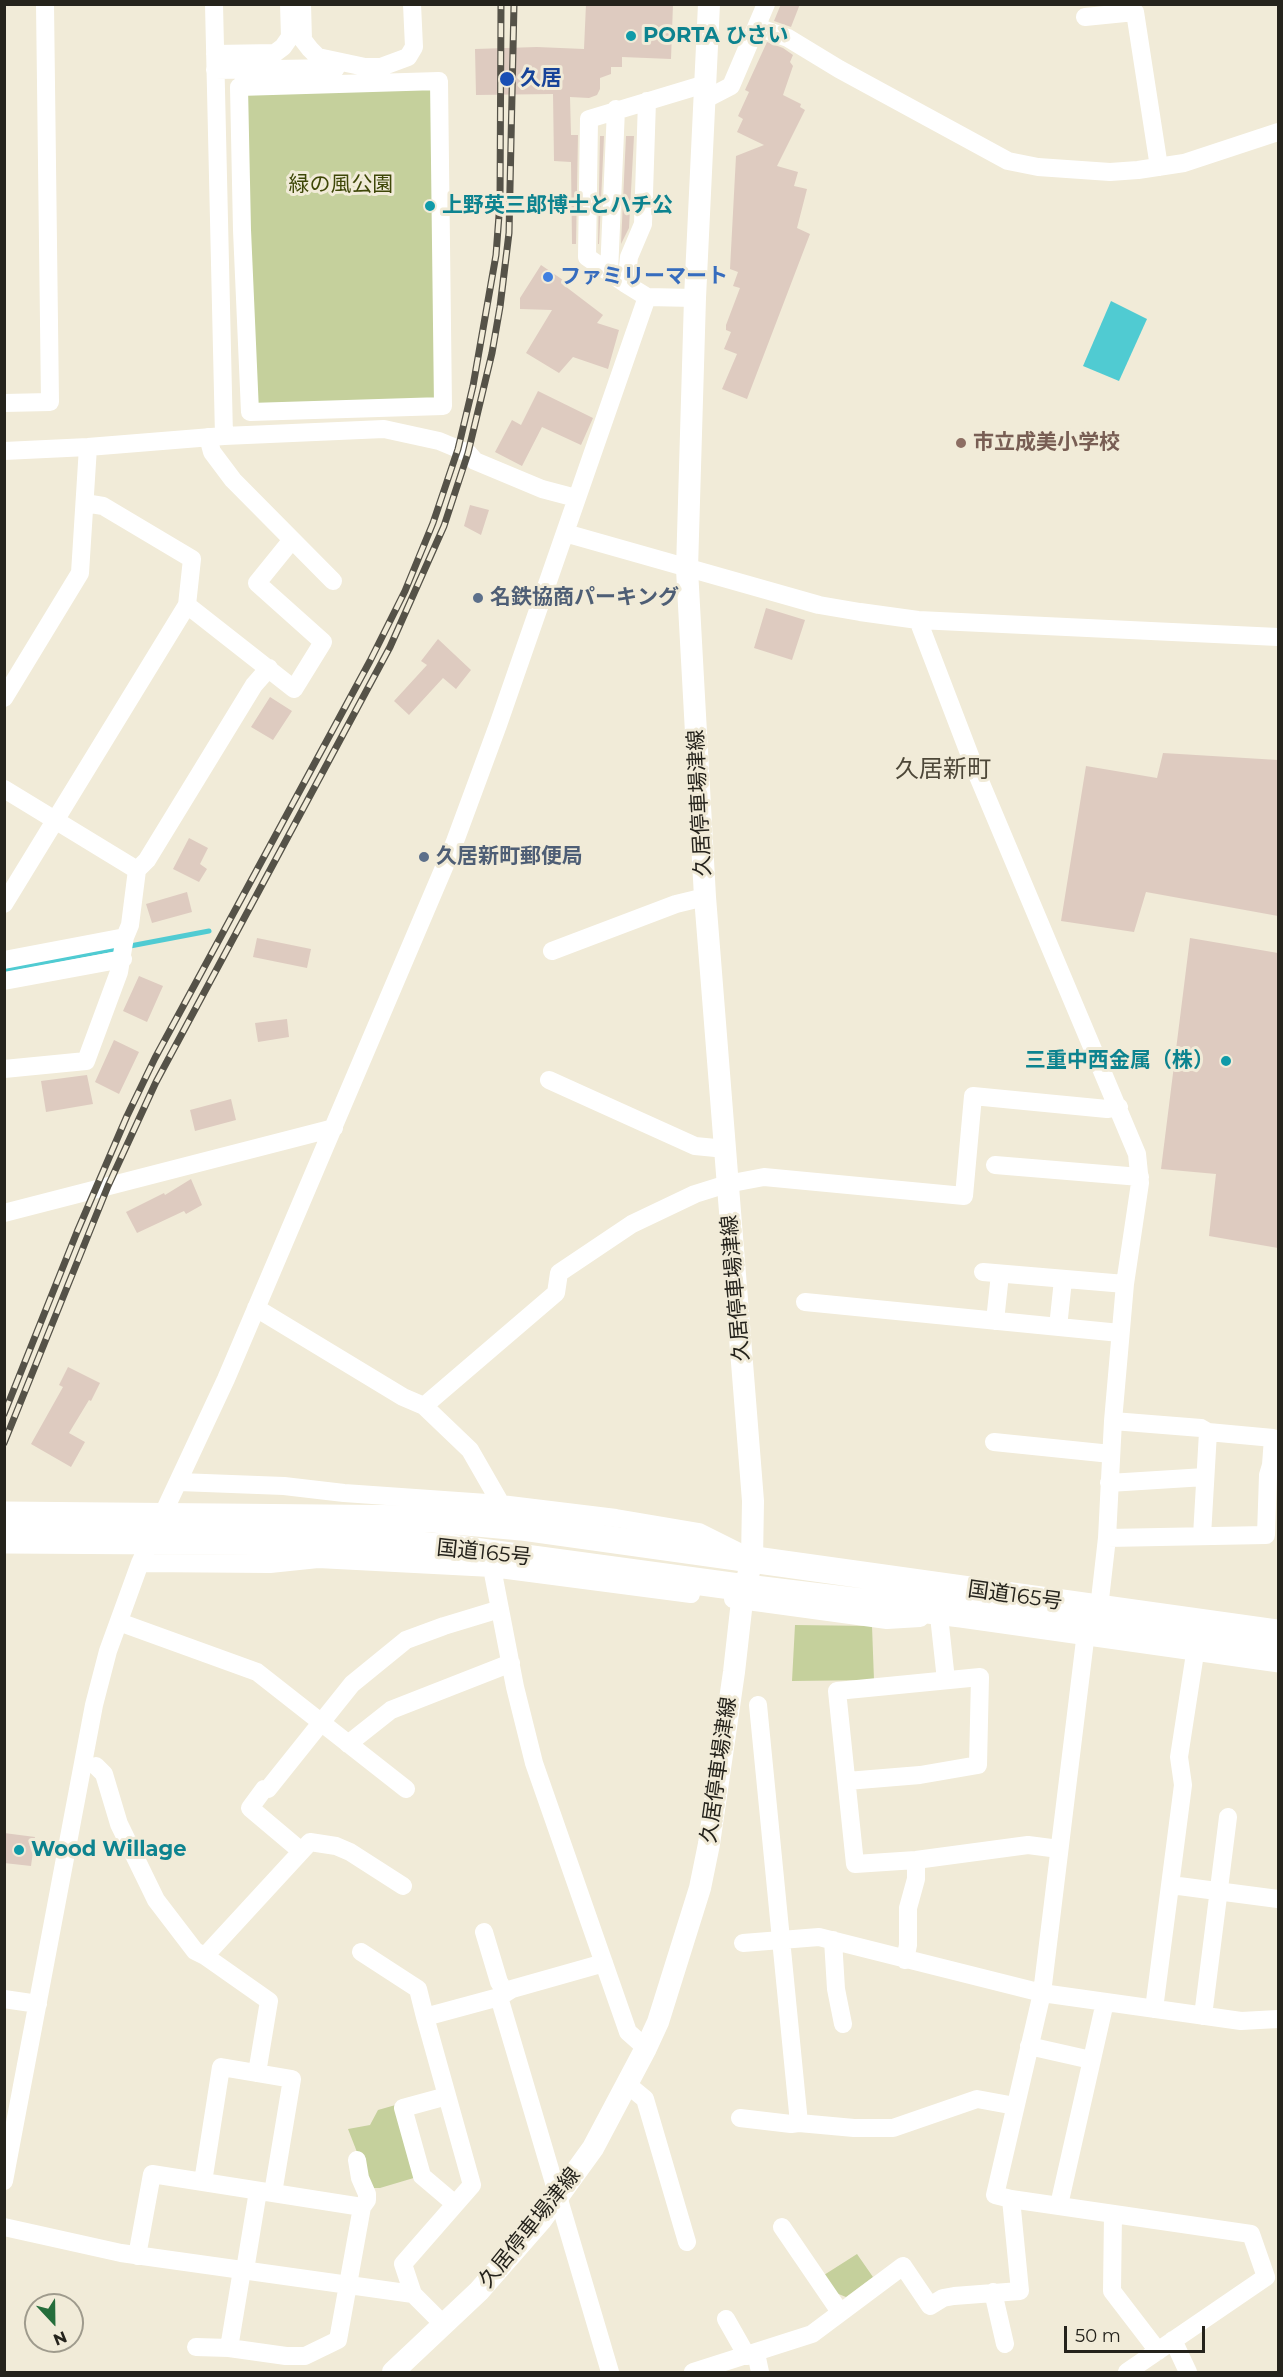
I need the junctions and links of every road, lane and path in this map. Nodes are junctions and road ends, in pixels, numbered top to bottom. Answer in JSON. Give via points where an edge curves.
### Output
{"nodes":[{"id":1,"x":45,"y":4,"type":"edge"},
{"id":2,"x":214,"y":4,"type":"edge"},
{"id":3,"x":289,"y":4,"type":"edge"},
{"id":4,"x":302,"y":4,"type":"edge"},
{"id":5,"x":412,"y":4,"type":"edge"},
{"id":6,"x":709,"y":4,"type":"edge"},
{"id":7,"x":766,"y":4,"type":"edge"},
{"id":8,"x":1085,"y":17,"type":"dead end"},
{"id":9,"x":757,"y":27,"type":"junction"},
{"id":10,"x":215,"y":62,"type":"junction"},
{"id":11,"x":365,"y":67,"type":"junction"},
{"id":12,"x":439,"y":81,"type":"joint"},
{"id":13,"x":705,"y":92,"type":"junction"},
{"id":14,"x":647,"y":101,"type":"junction"},
{"id":15,"x":616,"y":110,"type":"junction"},
{"id":16,"x":1278,"y":132,"type":"edge"},
{"id":17,"x":1159,"y":167,"type":"junction"},
{"id":18,"x":609,"y":273,"type":"junction"},
{"id":19,"x":626,"y":284,"type":"junction"},
{"id":20,"x":648,"y":297,"type":"junction"},
{"id":21,"x":695,"y":298,"type":"junction"},
{"id":22,"x":4,"y":403,"type":"edge"},
{"id":23,"x":216,"y":437,"type":"junction"},
{"id":24,"x":88,"y":447,"type":"junction"},
{"id":25,"x":4,"y":451,"type":"edge"},
{"id":26,"x":576,"y":498,"type":"junction"},
{"id":27,"x":85,"y":503,"type":"junction"},
{"id":28,"x":565,"y":533,"type":"junction"},
{"id":29,"x":291,"y":541,"type":"junction"},
{"id":30,"x":687,"y":568,"type":"junction"},
{"id":31,"x":333,"y":581,"type":"dead end"},
{"id":32,"x":187,"y":605,"type":"junction"},
{"id":33,"x":918,"y":620,"type":"junction"},
{"id":34,"x":1278,"y":637,"type":"edge"},
{"id":35,"x":268,"y":668,"type":"junction"},
{"id":36,"x":12,"y":673,"type":"edge"},
{"id":37,"x":4,"y":698,"type":"edge"},
{"id":38,"x":4,"y":789,"type":"edge"},
{"id":39,"x":56,"y":820,"type":"junction"},
{"id":40,"x":137,"y":870,"type":"junction"},
{"id":41,"x":705,"y":897,"type":"junction"},
{"id":42,"x":4,"y":904,"type":"edge"},
{"id":43,"x":124,"y":948,"type":"junction"},
{"id":44,"x":552,"y":951,"type":"dead end"},
{"id":45,"x":4,"y":960,"type":"edge"},
{"id":46,"x":4,"y":981,"type":"edge"},
{"id":47,"x":4,"y":1069,"type":"edge"},
{"id":48,"x":549,"y":1080,"type":"dead end"},
{"id":49,"x":1119,"y":1107,"type":"junction"},
{"id":50,"x":334,"y":1128,"type":"junction"},
{"id":51,"x":726,"y":1149,"type":"junction"},
{"id":52,"x":995,"y":1165,"type":"dead end"},
{"id":53,"x":1140,"y":1177,"type":"junction"},
{"id":54,"x":727,"y":1184,"type":"junction"},
{"id":55,"x":4,"y":1213,"type":"edge"},
{"id":56,"x":1063,"y":1280,"type":"junction"},
{"id":57,"x":1125,"y":1284,"type":"junction"},
{"id":58,"x":805,"y":1302,"type":"dead end"},
{"id":59,"x":255,"y":1308,"type":"junction"},
{"id":60,"x":995,"y":1321,"type":"junction"},
{"id":61,"x":1058,"y":1327,"type":"junction"},
{"id":62,"x":1120,"y":1333,"type":"junction"},
{"id":63,"x":424,"y":1406,"type":"junction"},
{"id":64,"x":1113,"y":1421,"type":"junction"},
{"id":65,"x":1208,"y":1432,"type":"junction"},
{"id":66,"x":994,"y":1442,"type":"dead end"},
{"id":67,"x":1111,"y":1454,"type":"junction"},
{"id":68,"x":1274,"y":1465,"type":"edge"},
{"id":69,"x":1205,"y":1477,"type":"junction"},
{"id":70,"x":179,"y":1482,"type":"junction"},
{"id":71,"x":1109,"y":1483,"type":"junction"},
{"id":72,"x":501,"y":1504,"type":"junction"},
{"id":73,"x":4,"y":1515,"type":"edge"},
{"id":74,"x":342,"y":1530,"type":"junction"},
{"id":75,"x":1272,"y":1535,"type":"edge"},
{"id":76,"x":1202,"y":1536,"type":"junction"},
{"id":77,"x":1107,"y":1538,"type":"junction"},
{"id":78,"x":4,"y":1540,"type":"edge"},
{"id":79,"x":752,"y":1559,"type":"junction"},
{"id":80,"x":140,"y":1563,"type":"junction"},
{"id":81,"x":492,"y":1568,"type":"junction"},
{"id":82,"x":744,"y":1594,"type":"junction"},
{"id":83,"x":1099,"y":1608,"type":"junction"},
{"id":84,"x":500,"y":1610,"type":"junction"},
{"id":85,"x":950,"y":1615,"type":"junction"},
{"id":86,"x":119,"y":1622,"type":"junction"},
{"id":87,"x":1086,"y":1632,"type":"junction"},
{"id":88,"x":1278,"y":1633,"type":"edge"},
{"id":89,"x":1196,"y":1647,"type":"junction"},
{"id":90,"x":1278,"y":1659,"type":"edge"},
{"id":91,"x":511,"y":1664,"type":"junction"},
{"id":92,"x":946,"y":1680,"type":"junction"},
{"id":93,"x":758,"y":1705,"type":"dead end"},
{"id":94,"x":321,"y":1722,"type":"junction"},
{"id":95,"x":348,"y":1744,"type":"junction"},
{"id":96,"x":96,"y":1767,"type":"dead end"},
{"id":97,"x":847,"y":1781,"type":"junction"},
{"id":98,"x":406,"y":1789,"type":"dead end"},
{"id":99,"x":1228,"y":1817,"type":"dead end"},
{"id":100,"x":1059,"y":1849,"type":"junction"},
{"id":101,"x":301,"y":1851,"type":"junction"},
{"id":102,"x":916,"y":1860,"type":"junction"},
{"id":103,"x":1171,"y":1885,"type":"junction"},
{"id":104,"x":403,"y":1887,"type":"dead end"},
{"id":105,"x":1218,"y":1892,"type":"junction"},
{"id":106,"x":1278,"y":1899,"type":"edge"},
{"id":107,"x":484,"y":1932,"type":"dead end"},
{"id":108,"x":833,"y":1940,"type":"junction"},
{"id":109,"x":780,"y":1941,"type":"junction"},
{"id":110,"x":742,"y":1943,"type":"dead end"},
{"id":111,"x":361,"y":1952,"type":"dead end"},
{"id":112,"x":205,"y":1956,"type":"junction"},
{"id":113,"x":904,"y":1960,"type":"junction"},
{"id":114,"x":604,"y":1964,"type":"junction"},
{"id":115,"x":1042,"y":1994,"type":"junction"},
{"id":116,"x":503,"y":1995,"type":"junction"},
{"id":117,"x":4,"y":1999,"type":"edge"},
{"id":118,"x":1105,"y":2002,"type":"junction"},
{"id":119,"x":38,"y":2004,"type":"junction"},
{"id":120,"x":1154,"y":2009,"type":"junction"},
{"id":121,"x":1203,"y":2016,"type":"junction"},
{"id":122,"x":425,"y":2017,"type":"junction"},
{"id":123,"x":1278,"y":2019,"type":"edge"},
{"id":124,"x":843,"y":2024,"type":"dead end"},
{"id":125,"x":1029,"y":2046,"type":"junction"},
{"id":126,"x":646,"y":2048,"type":"junction"},
{"id":127,"x":1091,"y":2060,"type":"junction"},
{"id":128,"x":257,"y":2073,"type":"junction"},
{"id":129,"x":628,"y":2085,"type":"junction"},
{"id":130,"x":447,"y":2096,"type":"junction"},
{"id":131,"x":12,"y":2099,"type":"edge"},
{"id":132,"x":1015,"y":2106,"type":"junction"},
{"id":133,"x":741,"y":2118,"type":"dead end"},
{"id":134,"x":799,"y":2123,"type":"junction"},
{"id":135,"x":357,"y":2160,"type":"dead end"},
{"id":136,"x":4,"y":2181,"type":"edge"},
{"id":137,"x":203,"y":2182,"type":"junction"},
{"id":138,"x":266,"y":2192,"type":"junction"},
{"id":139,"x":558,"y":2196,"type":"junction"},
{"id":140,"x":1011,"y":2199,"type":"junction"},
{"id":141,"x":455,"y":2204,"type":"junction"},
{"id":142,"x":1059,"y":2205,"type":"junction"},
{"id":143,"x":362,"y":2207,"type":"junction"},
{"id":144,"x":1113,"y":2214,"type":"junction"},
{"id":145,"x":4,"y":2227,"type":"edge"},
{"id":146,"x":782,"y":2227,"type":"dead end"},
{"id":147,"x":687,"y":2242,"type":"dead end"},
{"id":148,"x":137,"y":2256,"type":"junction"},
{"id":149,"x":244,"y":2270,"type":"junction"},
{"id":150,"x":1272,"y":2273,"type":"edge"},
{"id":151,"x":350,"y":2286,"type":"junction"},
{"id":152,"x":993,"y":2292,"type":"junction"},
{"id":153,"x":413,"y":2294,"type":"junction"},
{"id":154,"x":840,"y":2312,"type":"junction"},
{"id":155,"x":726,"y":2319,"type":"dead end"},
{"id":156,"x":444,"y":2325,"type":"junction"},
{"id":157,"x":1005,"y":2344,"type":"dead end"},
{"id":158,"x":1165,"y":2345,"type":"junction"},
{"id":159,"x":196,"y":2347,"type":"dead end"},
{"id":160,"x":229,"y":2348,"type":"junction"},
{"id":161,"x":752,"y":2355,"type":"junction"},
{"id":162,"x":393,"y":2373,"type":"edge"},
{"id":163,"x":610,"y":2373,"type":"edge"},
{"id":164,"x":693,"y":2373,"type":"edge"},
{"id":165,"x":760,"y":2373,"type":"edge"},
{"id":166,"x":1127,"y":2373,"type":"edge"},
{"id":167,"x":1188,"y":2373,"type":"edge"}],
"edges":[{"from":1,"to":22,"type":"street","via":[[50,402]]},
{"from":2,"to":10,"type":"street"},
{"from":3,"to":10,"type":"street","via":[[290,37],[283,47],[274,53]]},
{"from":4,"to":11,"type":"street","via":[[303,40],[310,50],[318,57]]},
{"from":5,"to":11,"type":"street","via":[[414,47],[408,57],[396,63]]},
{"from":6,"to":13,"type":"main road","name":"久居停車場津線"},
{"from":7,"to":9,"type":"street"},
{"from":8,"to":17,"type":"street","via":[[1135,12]]},
{"from":9,"to":13,"type":"street","via":[[731,86]]},
{"from":9,"to":17,"type":"street","via":[[788,38],[1008,161],[1110,172]]},
{"from":10,"to":11,"type":"street"},
{"from":10,"to":23,"type":"street"},
{"from":12,"to":12,"type":"street","via":[[239,87],[250,412],[443,406]]},
{"from":13,"to":14,"type":"street"},
{"from":13,"to":21,"type":"main road","name":"久居停車場津線"},
{"from":14,"to":15,"type":"street"},
{"from":14,"to":19,"type":"street","via":[[643,224],[628,257]]},
{"from":15,"to":18,"type":"street"},
{"from":15,"to":18,"type":"street","via":[[589,119],[587,257]]},
{"from":16,"to":17,"type":"street","via":[[1184,163]]},
{"from":18,"to":19,"type":"street"},
{"from":19,"to":20,"type":"street"},
{"from":20,"to":21,"type":"street"},
{"from":20,"to":26,"type":"street"},
{"from":21,"to":30,"type":"main road","name":"久居停車場津線"},
{"from":23,"to":24,"type":"street"},
{"from":23,"to":26,"type":"street","via":[[384,429],[439,441],[542,489]]},
{"from":23,"to":29,"type":"street","via":[[212,452]]},
{"from":24,"to":25,"type":"street"},
{"from":24,"to":27,"type":"street"},
{"from":26,"to":28,"type":"street"},
{"from":27,"to":32,"type":"street","via":[[103,506],[192,560]]},
{"from":27,"to":36,"type":"street","via":[[80,573]]},
{"from":28,"to":30,"type":"street"},
{"from":28,"to":50,"type":"street","via":[[453,844]]},
{"from":29,"to":31,"type":"street"},
{"from":29,"to":35,"type":"street","via":[[257,583],[323,642],[294,689]]},
{"from":30,"to":33,"type":"street","via":[[819,605]]},
{"from":30,"to":41,"type":"main road","name":"久居停車場津線"},
{"from":32,"to":35,"type":"street"},
{"from":32,"to":39,"type":"street"},
{"from":33,"to":34,"type":"street"},
{"from":33,"to":49,"type":"street","via":[[976,774]]},
{"from":35,"to":40,"type":"street"},
{"from":36,"to":37,"type":"street"},
{"from":38,"to":39,"type":"street"},
{"from":39,"to":40,"type":"street"},
{"from":39,"to":42,"type":"street"},
{"from":40,"to":43,"type":"street"},
{"from":41,"to":44,"type":"street","via":[[676,904]]},
{"from":41,"to":51,"type":"main road","name":"久居停車場津線"},
{"from":43,"to":45,"type":"street"},
{"from":43,"to":46,"type":"street"},
{"from":43,"to":47,"type":"street","via":[[86,1061]]},
{"from":48,"to":51,"type":"street","via":[[695,1146]]},
{"from":49,"to":53,"type":"street","via":[[1137,1154]]},
{"from":49,"to":54,"type":"street","via":[[1107,1110],[973,1096],[964,1196],[764,1177]]},
{"from":50,"to":55,"type":"street"},
{"from":50,"to":59,"type":"street"},
{"from":51,"to":54,"type":"main road","name":"久居停車場津線"},
{"from":52,"to":53,"type":"street"},
{"from":53,"to":57,"type":"street"},
{"from":54,"to":63,"type":"street","via":[[694,1194],[632,1224],[559,1274],[556,1293]]},
{"from":54,"to":79,"type":"main road","name":"久居停車場津線","via":[[753,1501]]},
{"from":56,"to":57,"type":"street"},
{"from":56,"to":60,"type":"street","via":[[991,1273]]},
{"from":56,"to":61,"type":"street"},
{"from":57,"to":62,"type":"street"},
{"from":58,"to":60,"type":"street"},
{"from":59,"to":63,"type":"street"},
{"from":59,"to":70,"type":"street"},
{"from":60,"to":61,"type":"street"},
{"from":61,"to":62,"type":"street"},
{"from":62,"to":64,"type":"street"},
{"from":63,"to":72,"type":"street","via":[[470,1450]]},
{"from":64,"to":65,"type":"street","via":[[1200,1428]]},
{"from":64,"to":67,"type":"street"},
{"from":65,"to":68,"type":"street","via":[[1273,1438]]},
{"from":65,"to":69,"type":"street"},
{"from":66,"to":67,"type":"street"},
{"from":67,"to":71,"type":"street"},
{"from":68,"to":75,"type":"street","via":[[1268,1475]]},
{"from":69,"to":71,"type":"street"},
{"from":69,"to":76,"type":"street"},
{"from":70,"to":72,"type":"street","name":"国道165号","via":[[284,1486],[344,1494]]},
{"from":70,"to":80,"type":"street"},
{"from":71,"to":77,"type":"street"},
{"from":72,"to":79,"type":"street","name":"国道165号","via":[[699,1532]]},
{"from":73,"to":74,"type":"highway","name":"国道165号"},
{"from":74,"to":78,"type":"highway","name":"国道165号"},
{"from":74,"to":79,"type":"highway","name":"国道165号","via":[[433,1519],[521,1527]]},
{"from":74,"to":82,"type":"highway","name":"国道165号"},
{"from":75,"to":76,"type":"street"},
{"from":76,"to":77,"type":"street"},
{"from":77,"to":83,"type":"street"},
{"from":79,"to":82,"type":"main road","name":"久居停車場津線"},
{"from":79,"to":83,"type":"highway","name":"国道165号"},
{"from":80,"to":81,"type":"street","name":"国道165号","via":[[270,1564],[318,1558]]},
{"from":80,"to":86,"type":"street"},
{"from":81,"to":82,"type":"street","name":"国道165号"},
{"from":81,"to":84,"type":"street"},
{"from":82,"to":85,"type":"highway","name":"国道165号"},
{"from":82,"to":126,"type":"main road","name":"久居停車場津線","via":[[702,1877],[686,1938]]},
{"from":83,"to":88,"type":"highway","name":"国道165号"},
{"from":84,"to":91,"type":"street"},
{"from":84,"to":94,"type":"street","via":[[406,1640],[352,1684]]},
{"from":85,"to":87,"type":"highway","name":"国道165号"},
{"from":85,"to":92,"type":"street"},
{"from":86,"to":94,"type":"street","via":[[257,1672]]},
{"from":86,"to":119,"type":"street","via":[[93,1705]]},
{"from":87,"to":89,"type":"highway","name":"国道165号"},
{"from":87,"to":100,"type":"street"},
{"from":89,"to":90,"type":"highway","name":"国道165号"},
{"from":89,"to":103,"type":"street","via":[[1179,1757],[1183,1785]]},
{"from":91,"to":95,"type":"street","via":[[391,1710]]},
{"from":91,"to":114,"type":"street","via":[[534,1762]]},
{"from":92,"to":97,"type":"street","via":[[837,1690]]},
{"from":92,"to":97,"type":"street","via":[[980,1677],[978,1765]]},
{"from":93,"to":109,"type":"street"},
{"from":94,"to":95,"type":"street"},
{"from":94,"to":101,"type":"street","via":[[250,1808]]},
{"from":95,"to":98,"type":"street"},
{"from":96,"to":112,"type":"street","via":[[104,1774],[119,1824],[156,1900],[195,1952]]},
{"from":97,"to":102,"type":"street","via":[[855,1864]]},
{"from":99,"to":105,"type":"street"},
{"from":100,"to":102,"type":"street","via":[[1028,1845]]},
{"from":100,"to":115,"type":"street"},
{"from":101,"to":104,"type":"street","via":[[310,1842],[336,1846]]},
{"from":101,"to":112,"type":"street"},
{"from":102,"to":113,"type":"street","via":[[916,1879],[908,1908],[909,1945]]},
{"from":103,"to":105,"type":"street"},
{"from":103,"to":120,"type":"street"},
{"from":105,"to":106,"type":"street"},
{"from":105,"to":121,"type":"street"},
{"from":107,"to":116,"type":"street"},
{"from":108,"to":109,"type":"street","via":[[819,1936]]},
{"from":108,"to":113,"type":"street"},
{"from":108,"to":124,"type":"street"},
{"from":109,"to":110,"type":"street"},
{"from":109,"to":134,"type":"street"},
{"from":111,"to":122,"type":"street","via":[[418,1989]]},
{"from":112,"to":128,"type":"street","via":[[269,2001]]},
{"from":113,"to":115,"type":"street"},
{"from":114,"to":116,"type":"street"},
{"from":114,"to":126,"type":"street","via":[[628,2032]]},
{"from":115,"to":118,"type":"street"},
{"from":115,"to":125,"type":"street"},
{"from":116,"to":122,"type":"street"},
{"from":116,"to":139,"type":"street"},
{"from":117,"to":119,"type":"street"},
{"from":118,"to":120,"type":"street"},
{"from":118,"to":127,"type":"street"},
{"from":119,"to":131,"type":"street"},
{"from":120,"to":121,"type":"street"},
{"from":121,"to":123,"type":"street"},
{"from":122,"to":130,"type":"street"},
{"from":125,"to":127,"type":"street"},
{"from":125,"to":132,"type":"street"},
{"from":126,"to":129,"type":"main road","name":"久居停車場津線"},
{"from":127,"to":142,"type":"street"},
{"from":128,"to":137,"type":"street","via":[[221,2067]]},
{"from":128,"to":138,"type":"street","via":[[292,2079]]},
{"from":129,"to":139,"type":"main road","name":"久居停車場津線","via":[[593,2148]]},
{"from":129,"to":147,"type":"street","via":[[645,2099]]},
{"from":130,"to":141,"type":"street","via":[[472,2185]]},
{"from":130,"to":141,"type":"street","via":[[403,2108],[422,2176]]},
{"from":131,"to":136,"type":"street"},
{"from":132,"to":134,"type":"street","via":[[977,2099],[892,2128]]},
{"from":132,"to":140,"type":"street","via":[[995,2195]]},
{"from":133,"to":134,"type":"street"},
{"from":135,"to":143,"type":"street","via":[[367,2194]]},
{"from":137,"to":138,"type":"street"},
{"from":137,"to":148,"type":"street","via":[[152,2174]]},
{"from":138,"to":143,"type":"street"},
{"from":138,"to":149,"type":"street"},
{"from":139,"to":156,"type":"main road","name":"久居停車場津線","via":[[509,2258]]},
{"from":139,"to":163,"type":"street"},
{"from":140,"to":142,"type":"street"},
{"from":140,"to":152,"type":"street","via":[[1020,2291]]},
{"from":141,"to":153,"type":"street","via":[[403,2264]]},
{"from":142,"to":144,"type":"street"},
{"from":143,"to":151,"type":"street"},
{"from":144,"to":150,"type":"street","via":[[1251,2234]]},
{"from":144,"to":158,"type":"street","via":[[1112,2291]]},
{"from":145,"to":148,"type":"street"},
{"from":146,"to":154,"type":"street"},
{"from":148,"to":149,"type":"street"},
{"from":149,"to":151,"type":"street"},
{"from":149,"to":160,"type":"street"},
{"from":150,"to":158,"type":"street"},
{"from":151,"to":153,"type":"street"},
{"from":151,"to":160,"type":"street","via":[[338,2340],[324,2348],[306,2356]]},
{"from":152,"to":154,"type":"street","via":[[944,2298],[930,2306],[903,2266]]},
{"from":152,"to":157,"type":"street"},
{"from":153,"to":156,"type":"street"},
{"from":154,"to":161,"type":"street","via":[[812,2334]]},
{"from":155,"to":161,"type":"street"},
{"from":156,"to":162,"type":"main road","name":"久居停車場津線"},
{"from":158,"to":166,"type":"street"},
{"from":158,"to":167,"type":"street"},
{"from":159,"to":160,"type":"street"},
{"from":161,"to":164,"type":"street"},
{"from":161,"to":165,"type":"street"}]}
